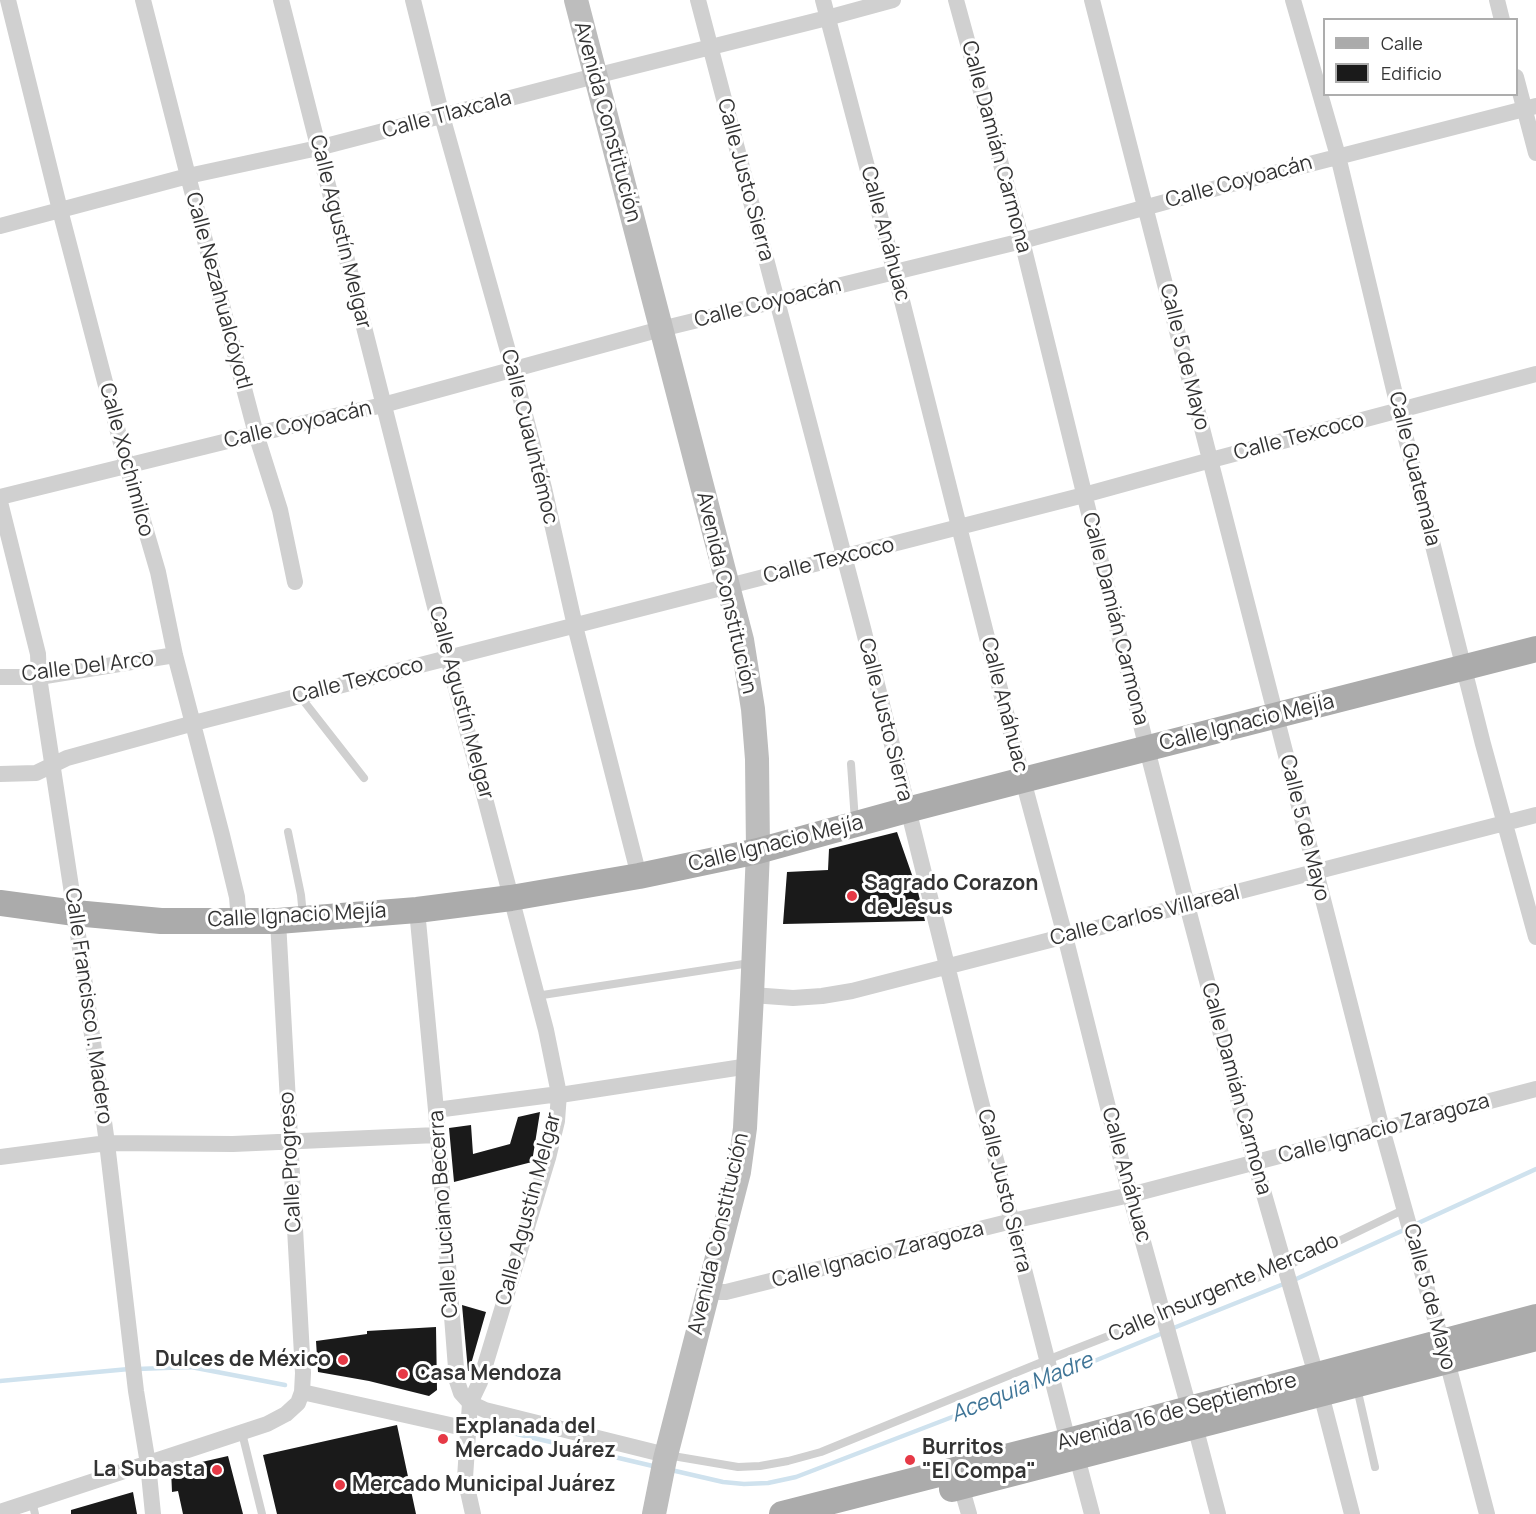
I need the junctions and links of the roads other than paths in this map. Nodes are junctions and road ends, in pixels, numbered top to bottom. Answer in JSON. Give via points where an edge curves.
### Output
{"nodes":[{"id":1,"x":8,"y":0,"type":"edge"},
{"id":2,"x":143,"y":0,"type":"edge"},
{"id":3,"x":281,"y":0,"type":"edge"},
{"id":4,"x":413,"y":0,"type":"edge"},
{"id":5,"x":576,"y":0,"type":"edge"},
{"id":6,"x":698,"y":0,"type":"edge"},
{"id":7,"x":822,"y":0,"type":"edge"},
{"id":8,"x":893,"y":0,"type":"edge"},
{"id":9,"x":956,"y":0,"type":"edge"},
{"id":10,"x":1092,"y":0,"type":"edge"},
{"id":11,"x":1293,"y":0,"type":"edge"},
{"id":12,"x":1497,"y":0,"type":"edge"},
{"id":13,"x":827,"y":18,"type":"junction"},
{"id":14,"x":1502,"y":18,"type":"edge"},
{"id":15,"x":710,"y":47,"type":"junction"},
{"id":16,"x":595,"y":76,"type":"junction"},
{"id":17,"x":1518,"y":80,"type":"edge"},
{"id":18,"x":1530,"y":107,"type":"edge"},
{"id":19,"x":441,"y":116,"type":"junction"},
{"id":20,"x":318,"y":148,"type":"junction"},
{"id":21,"x":1536,"y":153,"type":"edge"},
{"id":22,"x":1338,"y":156,"type":"junction"},
{"id":23,"x":188,"y":176,"type":"junction"},
{"id":24,"x":1145,"y":207,"type":"junction"},
{"id":25,"x":60,"y":210,"type":"junction"},
{"id":26,"x":0,"y":226,"type":"edge"},
{"id":27,"x":1022,"y":241,"type":"junction"},
{"id":28,"x":895,"y":273,"type":"junction"},
{"id":29,"x":777,"y":300,"type":"junction"},
{"id":30,"x":661,"y":329,"type":"junction"},
{"id":31,"x":513,"y":369,"type":"junction"},
{"id":32,"x":1536,"y":374,"type":"edge"},
{"id":33,"x":383,"y":405,"type":"junction"},
{"id":34,"x":1399,"y":411,"type":"junction"},
{"id":35,"x":256,"y":434,"type":"junction"},
{"id":36,"x":1211,"y":460,"type":"junction"},
{"id":37,"x":127,"y":466,"type":"junction"},
{"id":38,"x":1084,"y":495,"type":"junction"},
{"id":39,"x":0,"y":497,"type":"edge"},
{"id":40,"x":0,"y":502,"type":"edge"},
{"id":41,"x":960,"y":528,"type":"junction"},
{"id":42,"x":844,"y":557,"type":"junction"},
{"id":43,"x":295,"y":582,"type":"dead end"},
{"id":44,"x":728,"y":587,"type":"junction"},
{"id":45,"x":575,"y":626,"type":"junction"},
{"id":46,"x":1536,"y":650,"type":"edge"},
{"id":47,"x":175,"y":656,"type":"junction"},
{"id":48,"x":448,"y":658,"type":"junction"},
{"id":49,"x":1465,"y":668,"type":"junction"},
{"id":50,"x":39,"y":676,"type":"junction"},
{"id":51,"x":0,"y":677,"type":"edge"},
{"id":52,"x":298,"y":695,"type":"junction"},
{"id":53,"x":1276,"y":716,"type":"junction"},
{"id":54,"x":194,"y":723,"type":"junction"},
{"id":55,"x":1147,"y":748,"type":"junction"},
{"id":56,"x":851,"y":764,"type":"dead end"},
{"id":57,"x":52,"y":766,"type":"junction"},
{"id":58,"x":0,"y":774,"type":"edge"},
{"id":59,"x":364,"y":778,"type":"dead end"},
{"id":60,"x":1023,"y":780,"type":"junction"},
{"id":61,"x":908,"y":810,"type":"junction"},
{"id":62,"x":1536,"y":815,"type":"edge"},
{"id":63,"x":1506,"y":823,"type":"junction"},
{"id":64,"x":856,"y":824,"type":"junction"},
{"id":65,"x":288,"y":832,"type":"dead end"},
{"id":66,"x":758,"y":851,"type":"junction"},
{"id":67,"x":1316,"y":872,"type":"junction"},
{"id":68,"x":639,"y":876,"type":"junction"},
{"id":69,"x":511,"y":898,"type":"junction"},
{"id":70,"x":0,"y":903,"type":"edge"},
{"id":71,"x":1187,"y":905,"type":"junction"},
{"id":72,"x":417,"y":910,"type":"junction"},
{"id":73,"x":75,"y":914,"type":"junction"},
{"id":74,"x":303,"y":919,"type":"junction"},
{"id":75,"x":239,"y":921,"type":"junction"},
{"id":76,"x":278,"y":921,"type":"junction"},
{"id":77,"x":1065,"y":936,"type":"junction"},
{"id":78,"x":1536,"y":937,"type":"edge"},
{"id":79,"x":754,"y":962,"type":"junction"},
{"id":80,"x":947,"y":967,"type":"junction"},
{"id":81,"x":752,"y":995,"type":"junction"},
{"id":82,"x":536,"y":996,"type":"junction"},
{"id":83,"x":749,"y":1066,"type":"junction"},
{"id":84,"x":1536,"y":1089,"type":"edge"},
{"id":85,"x":559,"y":1094,"type":"junction"},
{"id":86,"x":436,"y":1110,"type":"junction"},
{"id":87,"x":1382,"y":1129,"type":"junction"},
{"id":88,"x":437,"y":1135,"type":"junction"},
{"id":89,"x":290,"y":1140,"type":"junction"},
{"id":90,"x":107,"y":1143,"type":"junction"},
{"id":91,"x":0,"y":1157,"type":"edge"},
{"id":92,"x":1255,"y":1163,"type":"junction"},
{"id":93,"x":1130,"y":1195,"type":"junction"},
{"id":94,"x":1406,"y":1212,"type":"junction"},
{"id":95,"x":1012,"y":1221,"type":"junction"},
{"id":96,"x":1286,"y":1270,"type":"junction"},
{"id":97,"x":707,"y":1292,"type":"junction"},
{"id":98,"x":1165,"y":1317,"type":"junction"},
{"id":99,"x":1536,"y":1317,"type":"edge"},
{"id":100,"x":1536,"y":1338,"type":"edge"},
{"id":101,"x":1444,"y":1351,"type":"junction"},
{"id":102,"x":1047,"y":1363,"type":"junction"},
{"id":103,"x":1319,"y":1384,"type":"junction"},
{"id":104,"x":1356,"y":1385,"type":"junction"},
{"id":105,"x":300,"y":1397,"type":"junction"},
{"id":106,"x":470,"y":1403,"type":"junction"},
{"id":107,"x":1192,"y":1417,"type":"junction"},
{"id":108,"x":468,"y":1429,"type":"junction"},
{"id":109,"x":242,"y":1433,"type":"junction"},
{"id":110,"x":1073,"y":1449,"type":"junction"},
{"id":111,"x":666,"y":1457,"type":"junction"},
{"id":112,"x":148,"y":1464,"type":"junction"},
{"id":113,"x":1375,"y":1467,"type":"dead end"},
{"id":114,"x":961,"y":1486,"type":"junction"},
{"id":115,"x":33,"y":1508,"type":"edge"},
{"id":116,"x":0,"y":1512,"type":"edge"},
{"id":117,"x":153,"y":1514,"type":"edge"},
{"id":118,"x":262,"y":1514,"type":"edge"},
{"id":119,"x":474,"y":1514,"type":"edge"},
{"id":120,"x":654,"y":1514,"type":"edge"},
{"id":121,"x":782,"y":1514,"type":"edge"},
{"id":122,"x":852,"y":1514,"type":"edge"},
{"id":123,"x":969,"y":1514,"type":"edge"},
{"id":124,"x":1092,"y":1514,"type":"edge"},
{"id":125,"x":1218,"y":1514,"type":"edge"},
{"id":126,"x":1352,"y":1514,"type":"edge"},
{"id":127,"x":1487,"y":1514,"type":"edge"}],
"edges":[{"from":1,"to":25,"type":"street","name":"Calle Xochimilco"},
{"from":2,"to":23,"type":"street","name":"Calle Nezahualcóyotl"},
{"from":3,"to":20,"type":"street","name":"Calle Agustín Melgar"},
{"from":4,"to":19,"type":"street","name":"Calle Cuauhtémoc"},
{"from":5,"to":16,"type":"street","name":"Avenida Constitución"},
{"from":6,"to":15,"type":"street","name":"Calle Justo Sierra"},
{"from":7,"to":13,"type":"street","name":"Calle Anáhuac"},
{"from":8,"to":13,"type":"street","name":"Calle Tlaxcala"},
{"from":9,"to":27,"type":"street","name":"Calle Damián Carmona"},
{"from":10,"to":24,"type":"street","name":"Calle 5 de Mayo"},
{"from":11,"to":22,"type":"street","name":"Calle Guatemala"},
{"from":12,"to":14,"type":"street"},
{"from":13,"to":15,"type":"street","name":"Calle Tlaxcala"},
{"from":13,"to":28,"type":"street","name":"Calle Anáhuac"},
{"from":15,"to":16,"type":"street","name":"Calle Tlaxcala"},
{"from":15,"to":29,"type":"street","name":"Calle Justo Sierra"},
{"from":16,"to":19,"type":"street","name":"Calle Tlaxcala"},
{"from":16,"to":30,"type":"street","name":"Avenida Constitución"},
{"from":17,"to":18,"type":"street"},
{"from":18,"to":21,"type":"street"},
{"from":18,"to":22,"type":"street","name":"Calle Coyoacán"},
{"from":19,"to":20,"type":"street","name":"Calle Tlaxcala"},
{"from":19,"to":31,"type":"street","name":"Calle Cuauhtémoc"},
{"from":20,"to":23,"type":"street","name":"Calle Tlaxcala"},
{"from":20,"to":33,"type":"street","name":"Calle Agustín Melgar"},
{"from":22,"to":24,"type":"street","name":"Calle Coyoacán"},
{"from":22,"to":34,"type":"street","name":"Calle Guatemala"},
{"from":23,"to":25,"type":"street","name":"Calle Tlaxcala"},
{"from":23,"to":35,"type":"street","name":"Calle Nezahualcóyotl"},
{"from":24,"to":27,"type":"street","name":"Calle Coyoacán"},
{"from":24,"to":36,"type":"street","name":"Calle 5 de Mayo"},
{"from":25,"to":26,"type":"street","name":"Calle Tlaxcala"},
{"from":25,"to":37,"type":"street","name":"Calle Xochimilco"},
{"from":27,"to":28,"type":"street","name":"Calle Coyoacán"},
{"from":27,"to":38,"type":"street","name":"Calle Damián Carmona"},
{"from":28,"to":29,"type":"street","name":"Calle Coyoacán"},
{"from":28,"to":41,"type":"street","name":"Calle Anáhuac"},
{"from":29,"to":30,"type":"street","name":"Calle Coyoacán"},
{"from":29,"to":42,"type":"street","name":"Calle Justo Sierra"},
{"from":30,"to":31,"type":"street","name":"Calle Coyoacán"},
{"from":30,"to":44,"type":"street","name":"Avenida Constitución"},
{"from":31,"to":33,"type":"street","name":"Calle Coyoacán"},
{"from":31,"to":45,"type":"street","name":"Calle Cuauhtémoc"},
{"from":32,"to":34,"type":"street","name":"Calle Texcoco"},
{"from":33,"to":35,"type":"street","name":"Calle Coyoacán"},
{"from":33,"to":48,"type":"street","name":"Calle Agustín Melgar"},
{"from":34,"to":36,"type":"street","name":"Calle Texcoco"},
{"from":34,"to":49,"type":"street","name":"Calle Guatemala"},
{"from":35,"to":37,"type":"street","name":"Calle Coyoacán"},
{"from":35,"to":43,"type":"street","name":"Calle Nezahualcóyotl","via":[[280,510]]},
{"from":36,"to":38,"type":"street","name":"Calle Texcoco"},
{"from":36,"to":53,"type":"street","name":"Calle 5 de Mayo"},
{"from":37,"to":39,"type":"street","name":"Calle Coyoacán"},
{"from":37,"to":47,"type":"street","name":"Calle Xochimilco","via":[[158,572]]},
{"from":38,"to":41,"type":"street","name":"Calle Texcoco"},
{"from":38,"to":55,"type":"street","name":"Calle Damián Carmona"},
{"from":40,"to":50,"type":"street","name":"Calle Francisco I. Madero","via":[[38,654]]},
{"from":41,"to":42,"type":"street","name":"Calle Texcoco"},
{"from":41,"to":60,"type":"street","name":"Calle Anáhuac"},
{"from":42,"to":44,"type":"street","name":"Calle Texcoco"},
{"from":42,"to":61,"type":"street","name":"Calle Justo Sierra"},
{"from":44,"to":45,"type":"street","name":"Calle Texcoco"},
{"from":44,"to":66,"type":"street","name":"Avenida Constitución","via":[[742,640],[753,709]]},
{"from":45,"to":48,"type":"street","name":"Calle Texcoco"},
{"from":45,"to":68,"type":"street","name":"Calle Cuauhtémoc"},
{"from":46,"to":49,"type":"main road","name":"Calle Ignacio Mejía"},
{"from":47,"to":50,"type":"street","name":"Calle Del Arco"},
{"from":47,"to":54,"type":"street","name":"Calle Xochimilco"},
{"from":48,"to":52,"type":"street","name":"Calle Texcoco"},
{"from":48,"to":69,"type":"street","name":"Calle Agustín Melgar"},
{"from":49,"to":53,"type":"main road","name":"Calle Ignacio Mejía"},
{"from":49,"to":63,"type":"street","name":"Calle Guatemala"},
{"from":50,"to":51,"type":"street","name":"Calle Del Arco"},
{"from":50,"to":57,"type":"street","name":"Calle Francisco I. Madero"},
{"from":52,"to":54,"type":"street","name":"Calle Texcoco"},
{"from":52,"to":59,"type":"lane"},
{"from":53,"to":55,"type":"main road","name":"Calle Ignacio Mejía"},
{"from":53,"to":67,"type":"street","name":"Calle 5 de Mayo"},
{"from":54,"to":57,"type":"street","name":"Calle Texcoco","via":[[67,758]]},
{"from":54,"to":75,"type":"street","name":"Calle Xochimilco","via":[[237,897]]},
{"from":55,"to":60,"type":"main road","name":"Calle Ignacio Mejía"},
{"from":55,"to":71,"type":"street","name":"Calle Damián Carmona"},
{"from":56,"to":64,"type":"lane"},
{"from":57,"to":58,"type":"street","name":"Calle Texcoco","via":[[36,773]]},
{"from":57,"to":73,"type":"street","name":"Calle Francisco I. Madero"},
{"from":60,"to":61,"type":"main road","name":"Calle Ignacio Mejía"},
{"from":60,"to":77,"type":"street","name":"Calle Anáhuac"},
{"from":61,"to":64,"type":"main road","name":"Calle Ignacio Mejía"},
{"from":61,"to":80,"type":"street","name":"Calle Justo Sierra"},
{"from":62,"to":63,"type":"street","name":"Calle Carlos Villareal"},
{"from":63,"to":67,"type":"street","name":"Calle Carlos Villareal"},
{"from":63,"to":78,"type":"street","name":"Calle Guatemala"},
{"from":64,"to":66,"type":"main road","name":"Calle Ignacio Mejía"},
{"from":65,"to":74,"type":"lane"},
{"from":66,"to":68,"type":"main road","name":"Calle Ignacio Mejía"},
{"from":66,"to":79,"type":"street","name":"Avenida Constitución"},
{"from":67,"to":71,"type":"street","name":"Calle Carlos Villareal"},
{"from":67,"to":87,"type":"street","name":"Calle 5 de Mayo"},
{"from":68,"to":69,"type":"main road","name":"Calle Ignacio Mejía"},
{"from":69,"to":72,"type":"main road","name":"Calle Ignacio Mejía"},
{"from":69,"to":82,"type":"street","name":"Calle Agustín Melgar"},
{"from":70,"to":73,"type":"main road","name":"Calle Ignacio Mejía"},
{"from":71,"to":77,"type":"street","name":"Calle Carlos Villareal"},
{"from":71,"to":92,"type":"street","name":"Calle Damián Carmona"},
{"from":72,"to":74,"type":"main road","name":"Calle Ignacio Mejía"},
{"from":72,"to":86,"type":"street","name":"Calle Luciano Becerra"},
{"from":73,"to":75,"type":"main road","name":"Calle Ignacio Mejía","via":[[161,921]]},
{"from":73,"to":90,"type":"street","name":"Calle Francisco I. Madero"},
{"from":74,"to":76,"type":"main road","name":"Calle Ignacio Mejía"},
{"from":75,"to":76,"type":"main road","name":"Calle Ignacio Mejía"},
{"from":76,"to":89,"type":"street","name":"Calle Progreso"},
{"from":77,"to":80,"type":"street","name":"Calle Carlos Villareal"},
{"from":77,"to":93,"type":"street","name":"Calle Anáhuac"},
{"from":79,"to":81,"type":"street","name":"Avenida Constitución"},
{"from":79,"to":82,"type":"lane"},
{"from":80,"to":81,"type":"street","name":"Calle Carlos Villareal","via":[[822,996]]},
{"from":80,"to":95,"type":"street","name":"Calle Justo Sierra"},
{"from":81,"to":83,"type":"street","name":"Avenida Constitución"},
{"from":82,"to":85,"type":"street","name":"Calle Agustín Melgar"},
{"from":83,"to":85,"type":"street"},
{"from":83,"to":97,"type":"street","name":"Avenida Constitución","via":[[739,1172]]},
{"from":84,"to":87,"type":"street","name":"Calle Ignacio Zaragoza"},
{"from":85,"to":86,"type":"street"},
{"from":85,"to":106,"type":"street","name":"Calle Agustín Melgar","via":[[548,1158],[480,1382]]},
{"from":86,"to":88,"type":"street","name":"Calle Luciano Becerra"},
{"from":87,"to":92,"type":"street","name":"Calle Ignacio Zaragoza"},
{"from":87,"to":94,"type":"street","name":"Calle 5 de Mayo"},
{"from":88,"to":89,"type":"street"},
{"from":88,"to":106,"type":"street","name":"Calle Luciano Becerra","via":[[457,1381]]},
{"from":89,"to":90,"type":"street","via":[[233,1144]]},
{"from":89,"to":105,"type":"street","name":"Calle Progreso","via":[[303,1373]]},
{"from":90,"to":91,"type":"street"},
{"from":90,"to":112,"type":"street","name":"Calle Francisco I. Madero"},
{"from":92,"to":93,"type":"street","name":"Calle Ignacio Zaragoza"},
{"from":92,"to":96,"type":"street","name":"Calle Damián Carmona"},
{"from":93,"to":95,"type":"street","name":"Calle Ignacio Zaragoza"},
{"from":93,"to":98,"type":"street","name":"Calle Anáhuac"},
{"from":94,"to":96,"type":"lane","name":"Calle Insurgente Mercado"},
{"from":94,"to":101,"type":"street","name":"Calle 5 de Mayo"},
{"from":95,"to":97,"type":"street","name":"Calle Ignacio Zaragoza","via":[[726,1292]]},
{"from":95,"to":102,"type":"street","name":"Calle Justo Sierra"},
{"from":96,"to":98,"type":"lane","name":"Calle Insurgente Mercado"},
{"from":96,"to":103,"type":"street","name":"Calle Damián Carmona"},
{"from":97,"to":111,"type":"street","name":"Avenida Constitución"},
{"from":98,"to":102,"type":"lane","name":"Calle Insurgente Mercado"},
{"from":98,"to":107,"type":"street","name":"Calle Anáhuac"},
{"from":99,"to":101,"type":"main road","name":"Avenida 16 de Septiembre"},
{"from":100,"to":101,"type":"main road","name":"Avenida 16 de Septiembre"},
{"from":101,"to":103,"type":"main road","name":"Avenida 16 de Septiembre"},
{"from":101,"to":104,"type":"main road","name":"Avenida 16 de Septiembre"},
{"from":101,"to":127,"type":"street","name":"Calle 5 de Mayo"},
{"from":102,"to":110,"type":"street","name":"Calle Justo Sierra"},
{"from":102,"to":111,"type":"lane","name":"Calle Insurgente Mercado","via":[[821,1452],[788,1461],[738,1467]]},
{"from":103,"to":104,"type":"main road","name":"Avenida 16 de Septiembre"},
{"from":103,"to":107,"type":"main road","name":"Avenida 16 de Septiembre"},
{"from":103,"to":126,"type":"street","name":"Calle Damián Carmona"},
{"from":104,"to":113,"type":"lane"},
{"from":105,"to":108,"type":"street"},
{"from":105,"to":109,"type":"street","via":[[286,1414]]},
{"from":106,"to":108,"type":"street"},
{"from":106,"to":111,"type":"street"},
{"from":107,"to":110,"type":"main road","name":"Avenida 16 de Septiembre"},
{"from":107,"to":125,"type":"street","name":"Calle Anáhuac"},
{"from":108,"to":119,"type":"street","via":[[465,1479]]},
{"from":109,"to":112,"type":"street"},
{"from":109,"to":118,"type":"lane"},
{"from":110,"to":114,"type":"main road","name":"Avenida 16 de Septiembre"},
{"from":110,"to":121,"type":"main road","name":"Avenida 16 de Septiembre"},
{"from":110,"to":124,"type":"street","name":"Calle Justo Sierra"},
{"from":111,"to":120,"type":"street","name":"Avenida Constitución"},
{"from":112,"to":115,"type":"street"},
{"from":112,"to":117,"type":"street","name":"Calle Francisco I. Madero"},
{"from":114,"to":122,"type":"main road","name":"Avenida 16 de Septiembre"},
{"from":114,"to":123,"type":"street"},
{"from":115,"to":116,"type":"street"}]}
